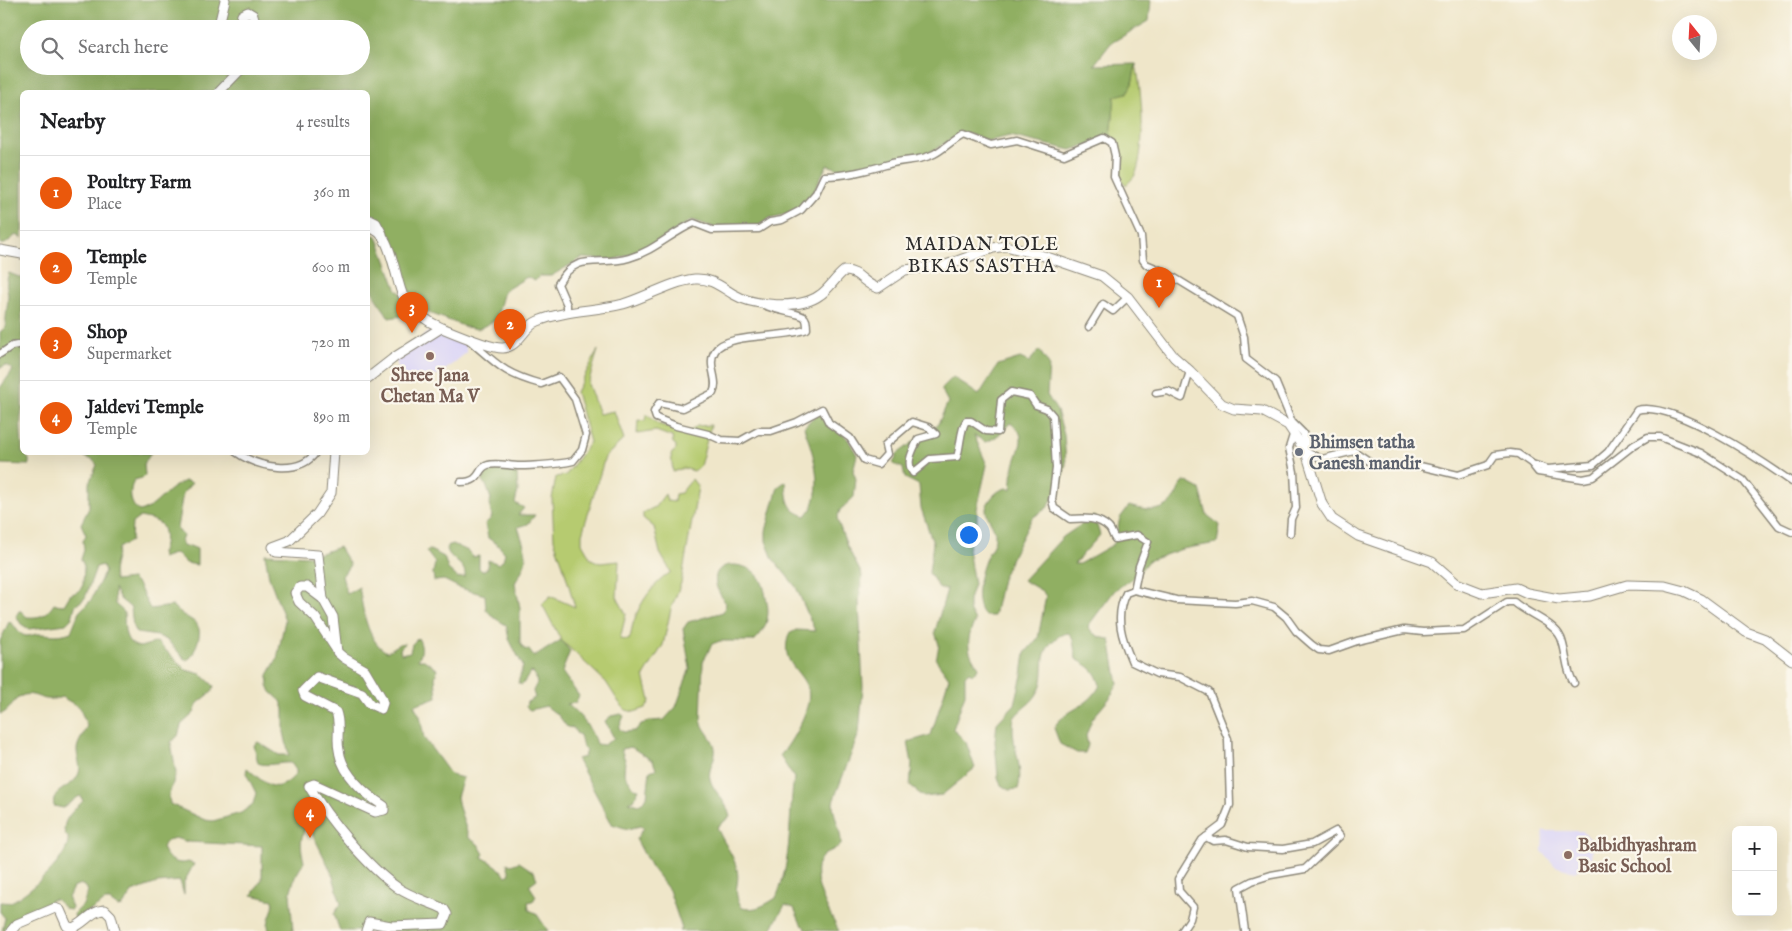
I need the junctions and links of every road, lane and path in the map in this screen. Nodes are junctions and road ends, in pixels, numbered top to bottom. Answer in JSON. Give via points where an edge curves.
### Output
{"nodes":[{"id":1,"x":224,"y":0,"type":"edge"},
{"id":2,"x":220,"y":20,"type":"edge"},
{"id":3,"x":241,"y":20,"type":"edge"},
{"id":4,"x":255,"y":20,"type":"edge"},
{"id":5,"x":235,"y":75,"type":"edge"},
{"id":6,"x":221,"y":90,"type":"edge"},
{"id":7,"x":370,"y":221,"type":"edge"},
{"id":8,"x":370,"y":229,"type":"edge"},
{"id":9,"x":383,"y":237,"type":"junction"},
{"id":10,"x":0,"y":250,"type":"edge"},
{"id":11,"x":20,"y":254,"type":"edge"},
{"id":12,"x":1128,"y":297,"type":"junction"},
{"id":13,"x":760,"y":302,"type":"junction"},
{"id":14,"x":567,"y":312,"type":"junction"},
{"id":15,"x":1089,"y":327,"type":"dead end"},
{"id":16,"x":441,"y":328,"type":"junction"},
{"id":17,"x":462,"y":334,"type":"junction"},
{"id":18,"x":20,"y":344,"type":"edge"},
{"id":19,"x":0,"y":354,"type":"edge"},
{"id":20,"x":1190,"y":371,"type":"junction"},
{"id":21,"x":370,"y":376,"type":"edge"},
{"id":22,"x":1156,"y":393,"type":"dead end"},
{"id":23,"x":1294,"y":432,"type":"junction"},
{"id":24,"x":1306,"y":452,"type":"junction"},
{"id":25,"x":243,"y":455,"type":"edge"},
{"id":26,"x":314,"y":455,"type":"edge"},
{"id":27,"x":334,"y":455,"type":"edge"},
{"id":28,"x":1532,"y":464,"type":"junction"},
{"id":29,"x":461,"y":482,"type":"dead end"},
{"id":30,"x":1792,"y":482,"type":"edge"},
{"id":31,"x":1792,"y":532,"type":"edge"},
{"id":32,"x":1290,"y":533,"type":"dead end"},
{"id":33,"x":1134,"y":590,"type":"junction"},
{"id":34,"x":323,"y":599,"type":"junction"},
{"id":35,"x":337,"y":652,"type":"junction"},
{"id":36,"x":1792,"y":660,"type":"edge"},
{"id":37,"x":1574,"y":683,"type":"dead end"},
{"id":38,"x":1206,"y":837,"type":"junction"},
{"id":39,"x":11,"y":931,"type":"edge"},
{"id":40,"x":115,"y":931,"type":"edge"},
{"id":41,"x":366,"y":931,"type":"edge"},
{"id":42,"x":1182,"y":931,"type":"edge"},
{"id":43,"x":1245,"y":931,"type":"edge"}],
"edges":[{"from":1,"to":2,"type":"main road"},
{"from":3,"to":4,"type":"main road","via":[[248,12],[254,15]]},
{"from":5,"to":6,"type":"main road"},
{"from":7,"to":9,"type":"main road","via":[[380,228]]},
{"from":8,"to":9,"type":"main road"},
{"from":9,"to":16,"type":"main road","via":[[403,297],[416,312]]},
{"from":10,"to":11,"type":"main road"},
{"from":12,"to":13,"type":"main road","via":[[1102,276],[1006,246],[946,265],[905,270],[878,288],[854,272],[844,271],[810,301],[789,305]]},
{"from":12,"to":15,"type":"street","via":[[1113,311],[1103,304]]},
{"from":12,"to":20,"type":"main road","via":[[1174,357]]},
{"from":13,"to":14,"type":"main road","via":[[743,299],[713,281],[694,280],[626,303]]},
{"from":13,"to":33,"type":"street","via":[[778,312],[804,316],[808,329],[774,337],[738,338],[721,345],[714,351],[712,360],[713,393],[683,408],[659,403],[654,412],[656,418],[721,440],[740,441],[758,431],[771,431],[797,422],[822,409],[830,423],[850,438],[864,460],[878,464],[887,454],[885,445],[912,422],[928,427],[936,434],[918,439],[909,460],[913,473],[930,459],[957,457],[966,422],[971,421],[986,431],[998,432],[1002,400],[1011,392],[1030,396],[1036,405],[1047,409],[1053,416],[1054,508],[1070,520],[1086,518],[1104,524],[1115,539],[1137,536],[1148,542]]},
{"from":14,"to":17,"type":"main road","via":[[532,324],[507,348],[491,346]]},
{"from":14,"to":24,"type":"street","via":[[558,284],[581,262],[615,262],[645,253],[694,223],[712,230],[759,228],[782,220],[801,210],[816,193],[824,176],[912,162],[935,154],[963,134],[991,145],[1016,140],[1064,154],[1104,138],[1112,143],[1114,177],[1141,236],[1143,260],[1237,316],[1244,337],[1246,359],[1275,381],[1292,422],[1306,442]]},
{"from":16,"to":17,"type":"main road"},
{"from":16,"to":21,"type":"main road"},
{"from":17,"to":29,"type":"street","via":[[502,370],[541,384],[559,377],[575,399],[586,435],[582,450],[573,461],[522,466],[488,464],[482,468],[479,477]]},
{"from":18,"to":19,"type":"street"},
{"from":20,"to":22,"type":"street","via":[[1182,398],[1168,391]]},
{"from":20,"to":23,"type":"main road","via":[[1222,404],[1234,409],[1262,411]]},
{"from":23,"to":24,"type":"main road"},
{"from":23,"to":32,"type":"street","via":[[1289,448],[1296,508]]},
{"from":24,"to":28,"type":"street","via":[[1322,459],[1354,450],[1376,465],[1420,466],[1458,475],[1488,465],[1495,455],[1501,454],[1518,454]]},
{"from":24,"to":36,"type":"main road","via":[[1318,496],[1332,519],[1367,540],[1432,562],[1456,583],[1482,593],[1516,588],[1559,599],[1590,596],[1627,586],[1665,586],[1700,599]]},
{"from":25,"to":26,"type":"street","via":[[263,464],[291,468],[307,463]]},
{"from":27,"to":34,"type":"main road","via":[[331,493],[318,514],[289,541],[273,547],[276,552],[318,555]]},
{"from":28,"to":30,"type":"street","via":[[1548,469],[1593,465],[1608,452],[1637,410],[1646,408],[1728,439]]},
{"from":28,"to":31,"type":"street","via":[[1542,473],[1583,479],[1593,477],[1634,445],[1648,437],[1660,437],[1701,453],[1739,477],[1779,526]]},
{"from":33,"to":37,"type":"street","via":[[1176,600],[1252,601],[1274,607],[1312,645],[1329,651],[1404,630],[1464,630],[1507,602],[1514,602],[1548,623],[1560,636],[1567,673]]},
{"from":33,"to":38,"type":"street","via":[[1126,593],[1120,604],[1119,620],[1122,640],[1132,662],[1157,674],[1180,678],[1209,692],[1228,739],[1230,805],[1222,825]]},
{"from":34,"to":35,"type":"main road","via":[[333,617]]},
{"from":34,"to":35,"type":"main road","via":[[307,587],[300,587],[295,593]]},
{"from":35,"to":41,"type":"main road","via":[[365,670],[382,697],[381,709],[370,704],[362,693],[317,677],[303,690],[305,696],[336,712],[340,722],[339,750],[344,766],[366,795],[384,806],[384,810],[375,812],[314,784],[309,786],[354,846],[376,868],[398,888],[444,909],[447,914],[443,924],[391,926],[369,922]]},
{"from":38,"to":42,"type":"street","via":[[1178,879],[1179,891],[1193,907]]},
{"from":38,"to":43,"type":"street","via":[[1248,847],[1283,849],[1312,844],[1336,831],[1340,836],[1305,869],[1252,880],[1239,888]]},
{"from":39,"to":40,"type":"main road","via":[[17,924],[56,908],[62,913],[67,926],[72,928],[95,912],[105,910],[113,920]]}]}
